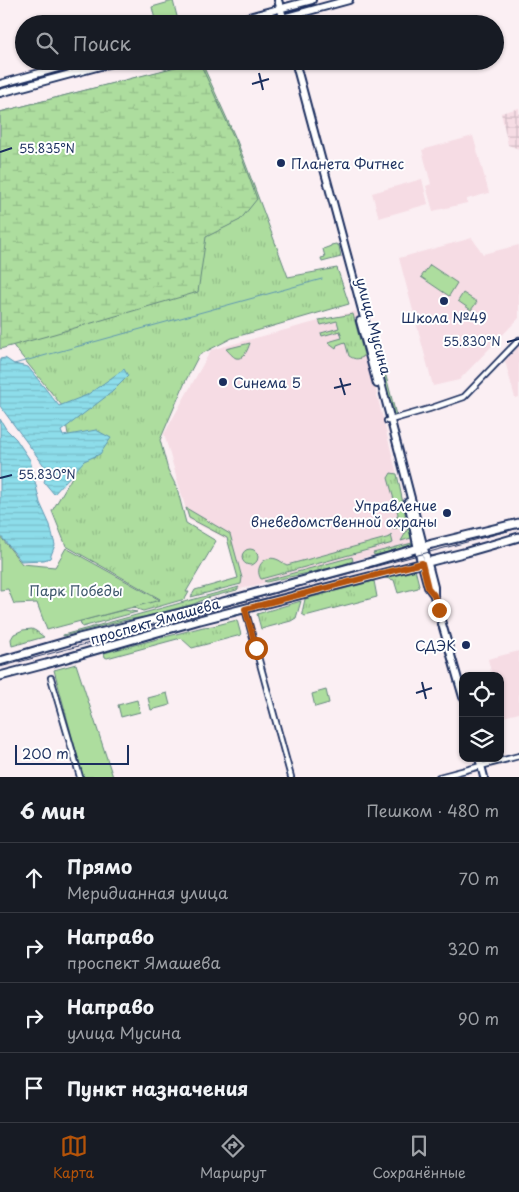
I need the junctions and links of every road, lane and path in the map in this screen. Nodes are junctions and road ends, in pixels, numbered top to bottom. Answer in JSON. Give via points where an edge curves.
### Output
{"nodes":[{"id":1,"x":278,"y":0,"type":"edge"},
{"id":2,"x":312,"y":0,"type":"edge"},
{"id":3,"x":349,"y":0,"type":"edge"},
{"id":4,"x":294,"y":5,"type":"junction"},
{"id":5,"x":280,"y":9,"type":"junction"},
{"id":6,"x":257,"y":15,"type":"edge"},
{"id":7,"x":281,"y":15,"type":"edge"},
{"id":8,"x":295,"y":15,"type":"joint"},
{"id":9,"x":51,"y":70,"type":"edge"},
{"id":10,"x":86,"y":70,"type":"edge"},
{"id":11,"x":293,"y":70,"type":"edge"},
{"id":12,"x":297,"y":70,"type":"edge"},
{"id":13,"x":0,"y":84,"type":"edge"},
{"id":14,"x":0,"y":93,"type":"edge"},
{"id":15,"x":519,"y":340,"type":"edge"},
{"id":16,"x":389,"y":421,"type":"junction"},
{"id":17,"x":519,"y":523,"type":"edge"},
{"id":18,"x":519,"y":536,"type":"edge"},
{"id":19,"x":421,"y":548,"type":"junction"},
{"id":20,"x":424,"y":562,"type":"junction"},
{"id":21,"x":245,"y":609,"type":"junction"},
{"id":22,"x":0,"y":660,"type":"edge"},
{"id":23,"x":0,"y":676,"type":"edge"},
{"id":24,"x":51,"y":678,"type":"dead end"},
{"id":25,"x":459,"y":683,"type":"edge"},
{"id":26,"x":519,"y":756,"type":"edge"},
{"id":27,"x":480,"y":762,"type":"edge"},
{"id":28,"x":481,"y":766,"type":"junction"},
{"id":29,"x":80,"y":777,"type":"edge"},
{"id":30,"x":291,"y":777,"type":"edge"},
{"id":31,"x":439,"y":777,"type":"edge"},
{"id":32,"x":484,"y":777,"type":"edge"}],
"edges":[{"from":1,"to":5,"type":"street"},
{"from":2,"to":4,"type":"street"},
{"from":3,"to":8,"type":"street"},
{"from":4,"to":5,"type":"street"},
{"from":4,"to":8,"type":"street"},
{"from":5,"to":6,"type":"street"},
{"from":5,"to":7,"type":"street"},
{"from":9,"to":13,"type":"street"},
{"from":10,"to":14,"type":"street"},
{"from":11,"to":16,"type":"street","name":"улица Мусина"},
{"from":12,"to":16,"type":"street","name":"улица Мусина"},
{"from":15,"to":16,"type":"street","via":[[464,397]]},
{"from":16,"to":19,"type":"street","name":"улица Мусина"},
{"from":17,"to":19,"type":"main road","name":"проспект Ямашева"},
{"from":18,"to":20,"type":"main road","name":"проспект Ямашева"},
{"from":19,"to":20,"type":"street","name":"улица Мусина"},
{"from":19,"to":22,"type":"main road","name":"проспект Ямашева"},
{"from":20,"to":21,"type":"main road","name":"проспект Ямашева"},
{"from":20,"to":25,"type":"street","name":"улица Мусина","via":[[429,589],[434,596]]},
{"from":21,"to":23,"type":"main road","name":"проспект Ямашева"},
{"from":21,"to":30,"type":"street"},
{"from":24,"to":29,"type":"street"},
{"from":26,"to":28,"type":"street"},
{"from":27,"to":28,"type":"street"},
{"from":28,"to":31,"type":"street"},
{"from":28,"to":32,"type":"street"}]}
